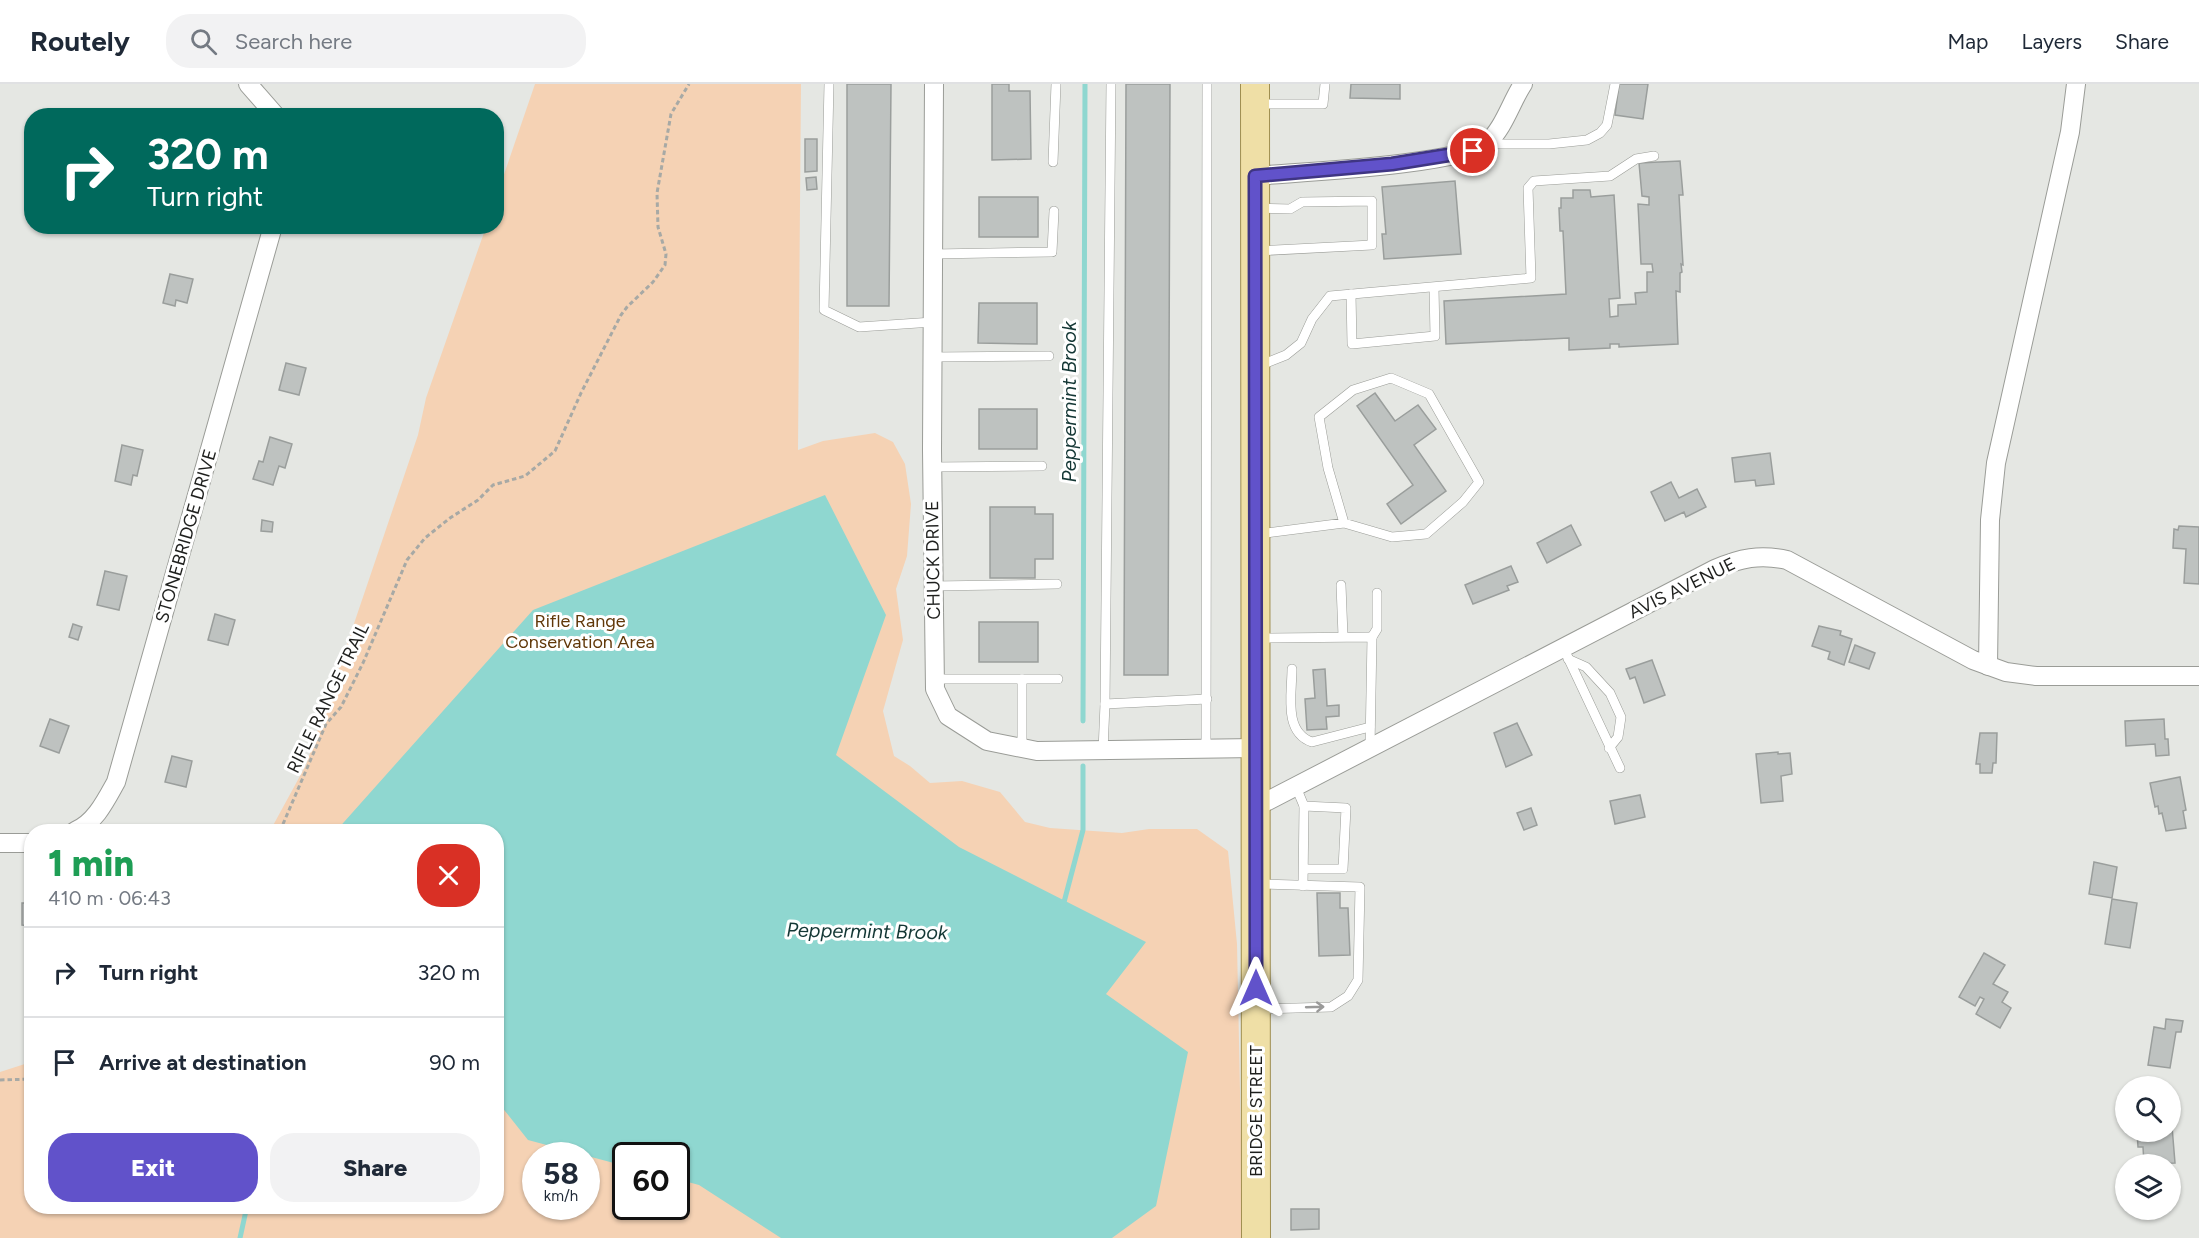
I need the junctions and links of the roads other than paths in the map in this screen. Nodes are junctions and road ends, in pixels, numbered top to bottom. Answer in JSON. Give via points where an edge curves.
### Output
{"nodes":[{"id":1,"x":248,"y":84,"type":"edge"},
{"id":2,"x":829,"y":84,"type":"edge"},
{"id":3,"x":934,"y":84,"type":"edge"},
{"id":4,"x":1056,"y":84,"type":"edge"},
{"id":5,"x":1111,"y":84,"type":"edge"},
{"id":6,"x":1207,"y":84,"type":"edge"},
{"id":7,"x":1325,"y":84,"type":"edge"},
{"id":8,"x":1523,"y":84,"type":"edge"},
{"id":9,"x":1615,"y":84,"type":"edge"},
{"id":10,"x":2076,"y":84,"type":"edge"},
{"id":11,"x":1255,"y":94,"type":"edge"},
{"id":12,"x":270,"y":108,"type":"edge"},
{"id":13,"x":1486,"y":143,"type":"junction"},
{"id":14,"x":1654,"y":156,"type":"dead end"},
{"id":15,"x":1053,"y":162,"type":"dead end"},
{"id":16,"x":1255,"y":176,"type":"junction"},
{"id":17,"x":1256,"y":207,"type":"junction"},
{"id":18,"x":1054,"y":211,"type":"dead end"},
{"id":19,"x":271,"y":234,"type":"edge"},
{"id":20,"x":1255,"y":251,"type":"junction"},
{"id":21,"x":934,"y":254,"type":"junction"},
{"id":22,"x":1434,"y":288,"type":"junction"},
{"id":23,"x":1351,"y":294,"type":"junction"},
{"id":24,"x":933,"y":322,"type":"junction"},
{"id":25,"x":1049,"y":356,"type":"dead end"},
{"id":26,"x":933,"y":357,"type":"junction"},
{"id":27,"x":1256,"y":367,"type":"junction"},
{"id":28,"x":1042,"y":466,"type":"dead end"},
{"id":29,"x":932,"y":467,"type":"junction"},
{"id":30,"x":1344,"y":523,"type":"junction"},
{"id":31,"x":1256,"y":535,"type":"junction"},
{"id":32,"x":1057,"y":584,"type":"dead end"},
{"id":33,"x":1341,"y":585,"type":"dead end"},
{"id":34,"x":933,"y":586,"type":"junction"},
{"id":35,"x":1377,"y":593,"type":"dead end"},
{"id":36,"x":1343,"y":636,"type":"junction"},
{"id":37,"x":1372,"y":637,"type":"junction"},
{"id":38,"x":1256,"y":639,"type":"junction"},
{"id":39,"x":1565,"y":653,"type":"junction"},
{"id":40,"x":1988,"y":666,"type":"junction"},
{"id":41,"x":1292,"y":669,"type":"dead end"},
{"id":42,"x":2199,"y":676,"type":"edge"},
{"id":43,"x":935,"y":679,"type":"junction"},
{"id":44,"x":1022,"y":679,"type":"junction"},
{"id":45,"x":1058,"y":679,"type":"dead end"},
{"id":46,"x":1207,"y":699,"type":"junction"},
{"id":47,"x":1105,"y":704,"type":"junction"},
{"id":48,"x":1370,"y":727,"type":"junction"},
{"id":49,"x":1370,"y":747,"type":"junction"},
{"id":50,"x":1022,"y":748,"type":"junction"},
{"id":51,"x":1256,"y":748,"type":"junction"},
{"id":52,"x":1609,"y":748,"type":"junction"},
{"id":53,"x":1206,"y":750,"type":"junction"},
{"id":54,"x":1103,"y":751,"type":"junction"},
{"id":55,"x":1620,"y":768,"type":"dead end"},
{"id":56,"x":1296,"y":787,"type":"junction"},
{"id":57,"x":1304,"y":806,"type":"junction"},
{"id":58,"x":1256,"y":807,"type":"junction"},
{"id":59,"x":86,"y":824,"type":"edge"},
{"id":60,"x":0,"y":843,"type":"edge"},
{"id":61,"x":24,"y":843,"type":"edge"},
{"id":62,"x":1304,"y":869,"type":"junction"},
{"id":63,"x":1256,"y":884,"type":"junction"},
{"id":64,"x":1303,"y":886,"type":"junction"},
{"id":65,"x":1256,"y":1009,"type":"junction"},
{"id":66,"x":1256,"y":1238,"type":"edge"}],
"edges":[{"from":1,"to":12,"type":"street"},
{"from":2,"to":24,"type":"lane","via":[[824,310],[859,327]]},
{"from":3,"to":21,"type":"street","name":"CHUCK DRIVE"},
{"from":4,"to":15,"type":"lane"},
{"from":5,"to":47,"type":"lane"},
{"from":6,"to":46,"type":"lane"},
{"from":7,"to":11,"type":"lane","via":[[1323,104]]},
{"from":8,"to":13,"type":"street","via":[[1497,132]]},
{"from":9,"to":13,"type":"lane","via":[[1607,124],[1587,140]]},
{"from":10,"to":40,"type":"street","via":[[2070,132],[1996,463],[1990,520]]},
{"from":11,"to":16,"type":"main road","name":"BRIDGE STREET"},
{"from":13,"to":16,"type":"street","via":[[1473,151],[1392,164]]},
{"from":14,"to":22,"type":"lane","via":[[1636,159],[1610,176],[1534,182],[1528,188],[1531,278]]},
{"from":16,"to":17,"type":"main road","name":"BRIDGE STREET"},
{"from":17,"to":20,"type":"main road","name":"BRIDGE STREET"},
{"from":17,"to":20,"type":"lane","via":[[1290,209],[1302,202],[1372,201],[1372,245]]},
{"from":18,"to":21,"type":"lane","via":[[1052,252]]},
{"from":19,"to":59,"type":"street","name":"STONEBRIDGE DRIVE","via":[[116,782],[101,808]]},
{"from":20,"to":27,"type":"main road","name":"BRIDGE STREET"},
{"from":21,"to":24,"type":"street","name":"CHUCK DRIVE"},
{"from":22,"to":23,"type":"lane"},
{"from":22,"to":23,"type":"lane","via":[[1435,336],[1352,344]]},
{"from":23,"to":27,"type":"lane","via":[[1330,296],[1312,319],[1301,343],[1286,355]]},
{"from":24,"to":26,"type":"street","name":"CHUCK DRIVE"},
{"from":25,"to":26,"type":"lane"},
{"from":26,"to":29,"type":"street","name":"CHUCK DRIVE"},
{"from":27,"to":31,"type":"main road","name":"BRIDGE STREET"},
{"from":28,"to":29,"type":"lane"},
{"from":29,"to":34,"type":"street","name":"CHUCK DRIVE"},
{"from":30,"to":30,"type":"lane","via":[[1392,537],[1426,534],[1479,482],[1429,394],[1391,378],[1353,390],[1319,417]]},
{"from":30,"to":31,"type":"lane"},
{"from":31,"to":38,"type":"main road","name":"BRIDGE STREET"},
{"from":32,"to":34,"type":"lane"},
{"from":33,"to":36,"type":"lane"},
{"from":34,"to":43,"type":"street","name":"CHUCK DRIVE"},
{"from":35,"to":37,"type":"lane","via":[[1377,629]]},
{"from":36,"to":37,"type":"lane"},
{"from":36,"to":38,"type":"lane"},
{"from":37,"to":48,"type":"lane"},
{"from":38,"to":51,"type":"main road","name":"BRIDGE STREET"},
{"from":39,"to":40,"type":"street","name":"AVIS AVENUE","via":[[1715,569],[1737,560],[1772,556],[1804,568]]},
{"from":39,"to":49,"type":"street","name":"AVIS AVENUE"},
{"from":39,"to":52,"type":"lane"},
{"from":39,"to":52,"type":"lane","via":[[1586,667],[1610,693],[1621,717],[1618,737]]},
{"from":40,"to":42,"type":"street","name":"AVIS AVENUE","via":[[2036,676]]},
{"from":41,"to":48,"type":"lane","via":[[1293,723],[1303,739],[1312,742]]},
{"from":43,"to":44,"type":"lane"},
{"from":43,"to":50,"type":"street","name":"CHUCK DRIVE","via":[[935,689],[948,716],[987,741]]},
{"from":44,"to":45,"type":"lane"},
{"from":44,"to":50,"type":"lane"},
{"from":46,"to":47,"type":"lane"},
{"from":46,"to":53,"type":"lane"},
{"from":47,"to":54,"type":"lane"},
{"from":48,"to":49,"type":"lane"},
{"from":49,"to":56,"type":"street","name":"AVIS AVENUE"},
{"from":50,"to":54,"type":"street","name":"CHUCK DRIVE"},
{"from":51,"to":53,"type":"street","name":"CHUCK DRIVE"},
{"from":51,"to":58,"type":"main road","name":"BRIDGE STREET"},
{"from":52,"to":55,"type":"lane"},
{"from":53,"to":54,"type":"street","name":"CHUCK DRIVE"},
{"from":56,"to":57,"type":"lane"},
{"from":56,"to":58,"type":"street","name":"AVIS AVENUE"},
{"from":57,"to":62,"type":"lane"},
{"from":57,"to":62,"type":"lane","via":[[1346,808],[1343,869]]},
{"from":58,"to":63,"type":"main road","name":"BRIDGE STREET"},
{"from":60,"to":61,"type":"street"},
{"from":62,"to":64,"type":"lane"},
{"from":63,"to":64,"type":"lane"},
{"from":63,"to":65,"type":"main road","name":"BRIDGE STREET"},
{"from":65,"to":64,"type":"lane","one_way":true,"via":[[1331,1006],[1348,996],[1358,980],[1360,887]]},
{"from":65,"to":66,"type":"main road","name":"BRIDGE STREET"}]}
